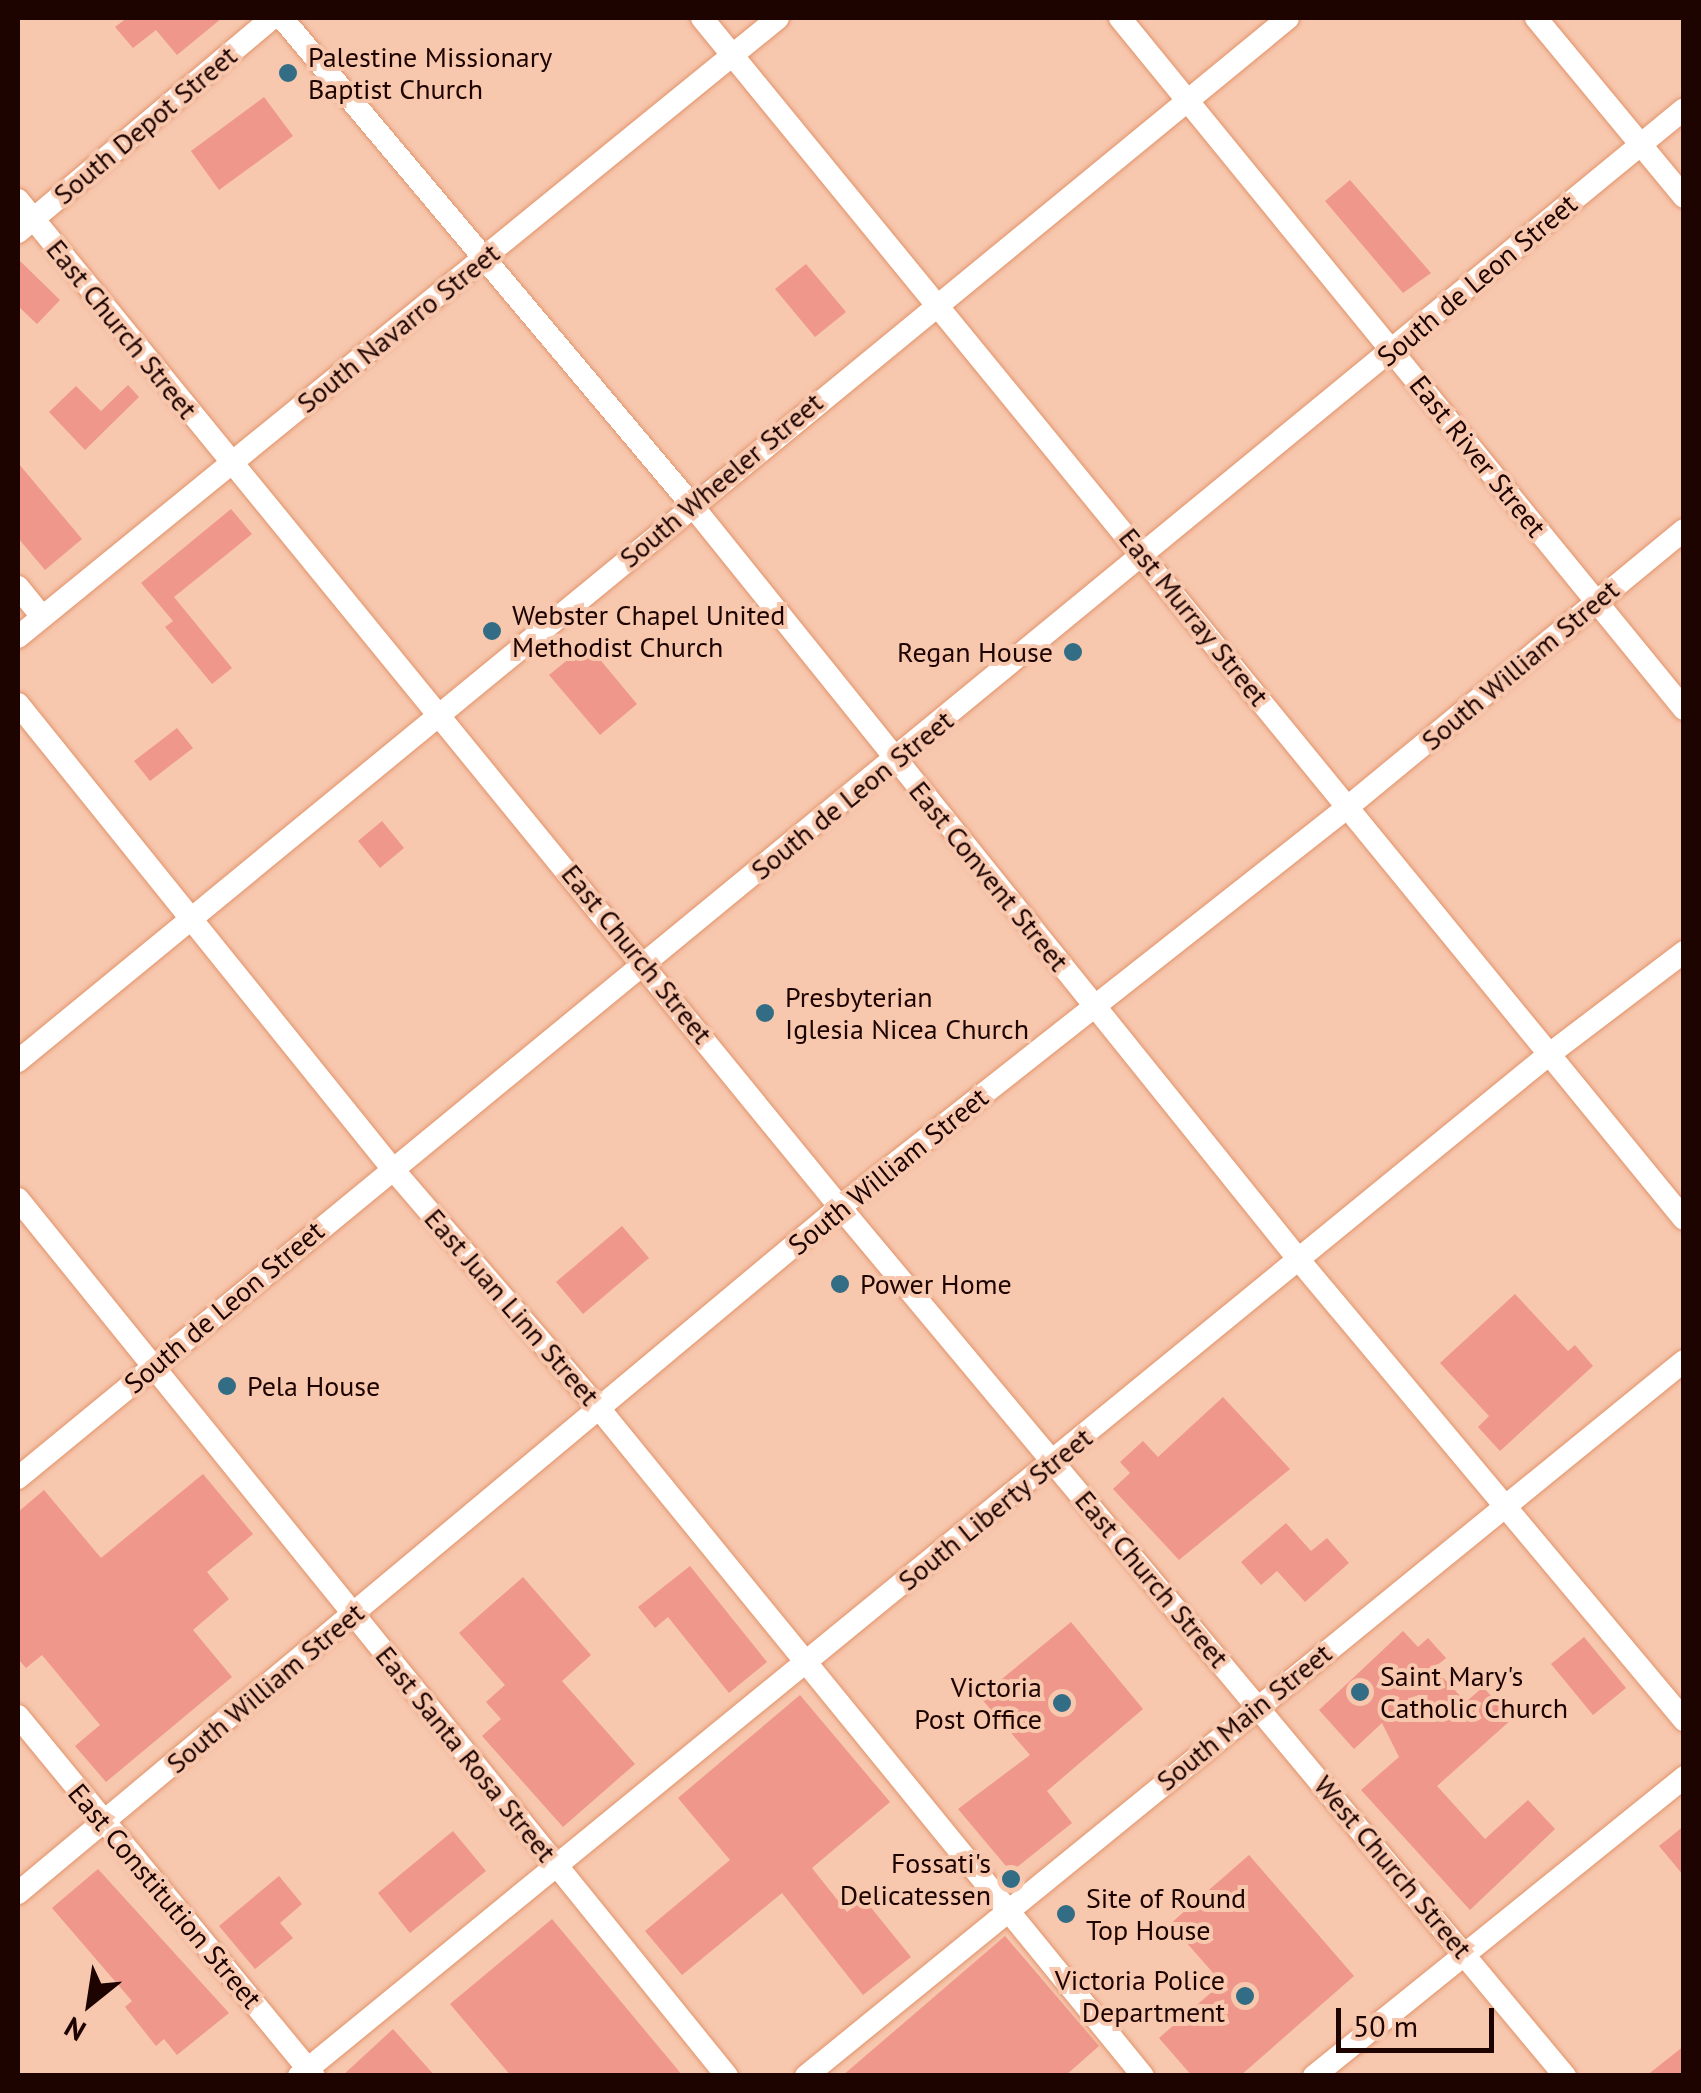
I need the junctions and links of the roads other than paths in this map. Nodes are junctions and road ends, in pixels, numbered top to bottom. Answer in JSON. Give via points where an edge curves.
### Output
{"nodes":[{"id":1,"x":272,"y":18,"type":"edge"},
{"id":2,"x":282,"y":18,"type":"edge"},
{"id":3,"x":702,"y":18,"type":"edge"},
{"id":4,"x":778,"y":18,"type":"edge"},
{"id":5,"x":1120,"y":18,"type":"edge"},
{"id":6,"x":1288,"y":18,"type":"edge"},
{"id":7,"x":1536,"y":18,"type":"edge"},
{"id":8,"x":733,"y":54,"type":"junction"},
{"id":9,"x":1186,"y":98,"type":"junction"},
{"id":10,"x":1684,"y":110,"type":"edge"},
{"id":11,"x":1640,"y":144,"type":"junction"},
{"id":12,"x":1684,"y":197,"type":"edge"},
{"id":13,"x":18,"y":200,"type":"edge"},
{"id":14,"x":26,"y":226,"type":"edge"},
{"id":15,"x":482,"y":259,"type":"junction"},
{"id":16,"x":938,"y":302,"type":"junction"},
{"id":17,"x":1394,"y":351,"type":"junction"},
{"id":18,"x":230,"y":464,"type":"junction"},
{"id":19,"x":691,"y":504,"type":"junction"},
{"id":20,"x":1684,"y":530,"type":"edge"},
{"id":21,"x":1144,"y":556,"type":"junction"},
{"id":22,"x":18,"y":587,"type":"edge"},
{"id":23,"x":1596,"y":602,"type":"junction"},
{"id":24,"x":42,"y":617,"type":"junction"},
{"id":25,"x":18,"y":638,"type":"edge"},
{"id":26,"x":18,"y":704,"type":"edge"},
{"id":27,"x":1684,"y":709,"type":"edge"},
{"id":28,"x":438,"y":715,"type":"junction"},
{"id":29,"x":896,"y":762,"type":"junction"},
{"id":30,"x":1349,"y":806,"type":"junction"},
{"id":31,"x":193,"y":920,"type":"junction"},
{"id":32,"x":1684,"y":952,"type":"edge"},
{"id":33,"x":644,"y":961,"type":"junction"},
{"id":34,"x":1095,"y":1006,"type":"junction"},
{"id":35,"x":1547,"y":1056,"type":"junction"},
{"id":36,"x":18,"y":1061,"type":"edge"},
{"id":37,"x":390,"y":1167,"type":"junction"},
{"id":38,"x":18,"y":1199,"type":"edge"},
{"id":39,"x":840,"y":1207,"type":"junction"},
{"id":40,"x":1684,"y":1219,"type":"edge"},
{"id":41,"x":1299,"y":1260,"type":"junction"},
{"id":42,"x":1684,"y":1361,"type":"edge"},
{"id":43,"x":153,"y":1366,"type":"junction"},
{"id":44,"x":602,"y":1412,"type":"junction"},
{"id":45,"x":1055,"y":1461,"type":"junction"},
{"id":46,"x":18,"y":1478,"type":"edge"},
{"id":47,"x":1507,"y":1502,"type":"junction"},
{"id":48,"x":352,"y":1615,"type":"junction"},
{"id":49,"x":803,"y":1665,"type":"junction"},
{"id":50,"x":1258,"y":1706,"type":"junction"},
{"id":51,"x":18,"y":1716,"type":"edge"},
{"id":52,"x":1684,"y":1720,"type":"edge"},
{"id":53,"x":1684,"y":1778,"type":"edge"},
{"id":54,"x":102,"y":1823,"type":"junction"},
{"id":55,"x":554,"y":1863,"type":"junction"},
{"id":56,"x":18,"y":1893,"type":"edge"},
{"id":57,"x":1007,"y":1910,"type":"junction"},
{"id":58,"x":1464,"y":1952,"type":"junction"},
{"id":59,"x":307,"y":2073,"type":"edge"},
{"id":60,"x":727,"y":2076,"type":"edge"},
{"id":61,"x":806,"y":2076,"type":"edge"},
{"id":62,"x":1143,"y":2076,"type":"edge"},
{"id":63,"x":1314,"y":2076,"type":"edge"},
{"id":64,"x":1564,"y":2076,"type":"edge"}],
"edges":[{"from":1,"to":14,"type":"street","name":"South Depot Street"},
{"from":2,"to":15,"type":"street","name":"East Convent Street"},
{"from":3,"to":8,"type":"street","name":"East Murray Street"},
{"from":4,"to":8,"type":"street","name":"South Navarro Street"},
{"from":5,"to":9,"type":"street","name":"East River Street"},
{"from":6,"to":9,"type":"street","name":"South Wheeler Street"},
{"from":7,"to":11,"type":"street"},
{"from":8,"to":15,"type":"street","name":"South Navarro Street"},
{"from":8,"to":16,"type":"street","name":"East Murray Street"},
{"from":9,"to":16,"type":"street","name":"South Wheeler Street"},
{"from":9,"to":17,"type":"street","name":"East River Street"},
{"from":10,"to":11,"type":"street","name":"South de Leon Street"},
{"from":11,"to":12,"type":"street"},
{"from":11,"to":17,"type":"street","name":"South de Leon Street"},
{"from":13,"to":14,"type":"street","name":"East Church Street"},
{"from":14,"to":18,"type":"street","name":"East Church Street"},
{"from":15,"to":18,"type":"street","name":"South Navarro Street"},
{"from":15,"to":19,"type":"street","name":"East Convent Street"},
{"from":16,"to":19,"type":"street","name":"South Wheeler Street"},
{"from":16,"to":21,"type":"street","name":"East Murray Street"},
{"from":17,"to":21,"type":"street","name":"South de Leon Street"},
{"from":17,"to":23,"type":"street","name":"East River Street"},
{"from":18,"to":24,"type":"street","name":"South Navarro Street"},
{"from":18,"to":28,"type":"street","name":"East Church Street"},
{"from":19,"to":28,"type":"street","name":"South Wheeler Street"},
{"from":19,"to":29,"type":"street","name":"East Convent Street"},
{"from":20,"to":23,"type":"street","name":"South William Street"},
{"from":21,"to":29,"type":"street","name":"South de Leon Street"},
{"from":21,"to":30,"type":"street","name":"East Murray Street"},
{"from":22,"to":24,"type":"street"},
{"from":23,"to":27,"type":"street","name":"East River Street"},
{"from":23,"to":30,"type":"street","name":"South William Street"},
{"from":24,"to":25,"type":"street","name":"South Navarro Street"},
{"from":26,"to":31,"type":"street","name":"East Juan Linn Street"},
{"from":28,"to":31,"type":"street","name":"South Wheeler Street"},
{"from":28,"to":33,"type":"street","name":"East Church Street"},
{"from":29,"to":33,"type":"street","name":"South de Leon Street"},
{"from":29,"to":34,"type":"street","name":"East Convent Street"},
{"from":30,"to":34,"type":"street","name":"South William Street"},
{"from":30,"to":35,"type":"street","name":"East Murray Street"},
{"from":31,"to":36,"type":"street","name":"South Wheeler Street"},
{"from":31,"to":37,"type":"street","name":"East Juan Linn Street"},
{"from":32,"to":35,"type":"street","name":"South Liberty Street"},
{"from":33,"to":37,"type":"street","name":"South de Leon Street"},
{"from":33,"to":39,"type":"street","name":"East Church Street"},
{"from":34,"to":39,"type":"street","name":"South William Street"},
{"from":34,"to":41,"type":"street","name":"East Convent Street"},
{"from":35,"to":40,"type":"street","name":"East Murray Street"},
{"from":35,"to":41,"type":"street","name":"South Liberty Street"},
{"from":37,"to":43,"type":"street","name":"South de Leon Street"},
{"from":37,"to":44,"type":"street","name":"East Juan Linn Street"},
{"from":38,"to":43,"type":"street","name":"East Santa Rosa Street"},
{"from":39,"to":44,"type":"street","name":"South William Street"},
{"from":39,"to":45,"type":"street","name":"East Church Street"},
{"from":41,"to":45,"type":"street","name":"South Liberty Street"},
{"from":41,"to":47,"type":"street","name":"East Convent Street"},
{"from":42,"to":47,"type":"street","name":"South Main Street"},
{"from":43,"to":46,"type":"street","name":"South de Leon Street"},
{"from":43,"to":48,"type":"street","name":"East Santa Rosa Street"},
{"from":44,"to":48,"type":"street","name":"South William Street"},
{"from":44,"to":49,"type":"street","name":"East Juan Linn Street"},
{"from":45,"to":49,"type":"street","name":"South Liberty Street"},
{"from":45,"to":50,"type":"street","name":"East Church Street"},
{"from":47,"to":50,"type":"street","name":"South Main Street"},
{"from":47,"to":52,"type":"street","name":"East Convent Street"},
{"from":48,"to":54,"type":"street","name":"South William Street"},
{"from":48,"to":55,"type":"street","name":"East Santa Rosa Street"},
{"from":49,"to":55,"type":"street","name":"South Liberty Street"},
{"from":49,"to":57,"type":"street","name":"East Juan Linn Street"},
{"from":50,"to":57,"type":"street","name":"South Main Street"},
{"from":50,"to":58,"type":"street","name":"West Church Street"},
{"from":51,"to":54,"type":"street","name":"East Constitution Street"},
{"from":53,"to":58,"type":"street"},
{"from":54,"to":56,"type":"street","name":"South William Street"},
{"from":54,"to":59,"type":"street","name":"East Constitution Street"},
{"from":55,"to":59,"type":"street","name":"South Liberty Street"},
{"from":55,"to":60,"type":"street","name":"East Santa Rosa Street"},
{"from":57,"to":61,"type":"street","name":"South Main Street"},
{"from":57,"to":62,"type":"street","name":"East Juan Linn Street"},
{"from":58,"to":63,"type":"street"},
{"from":58,"to":64,"type":"street","name":"West Church Street"}]}
